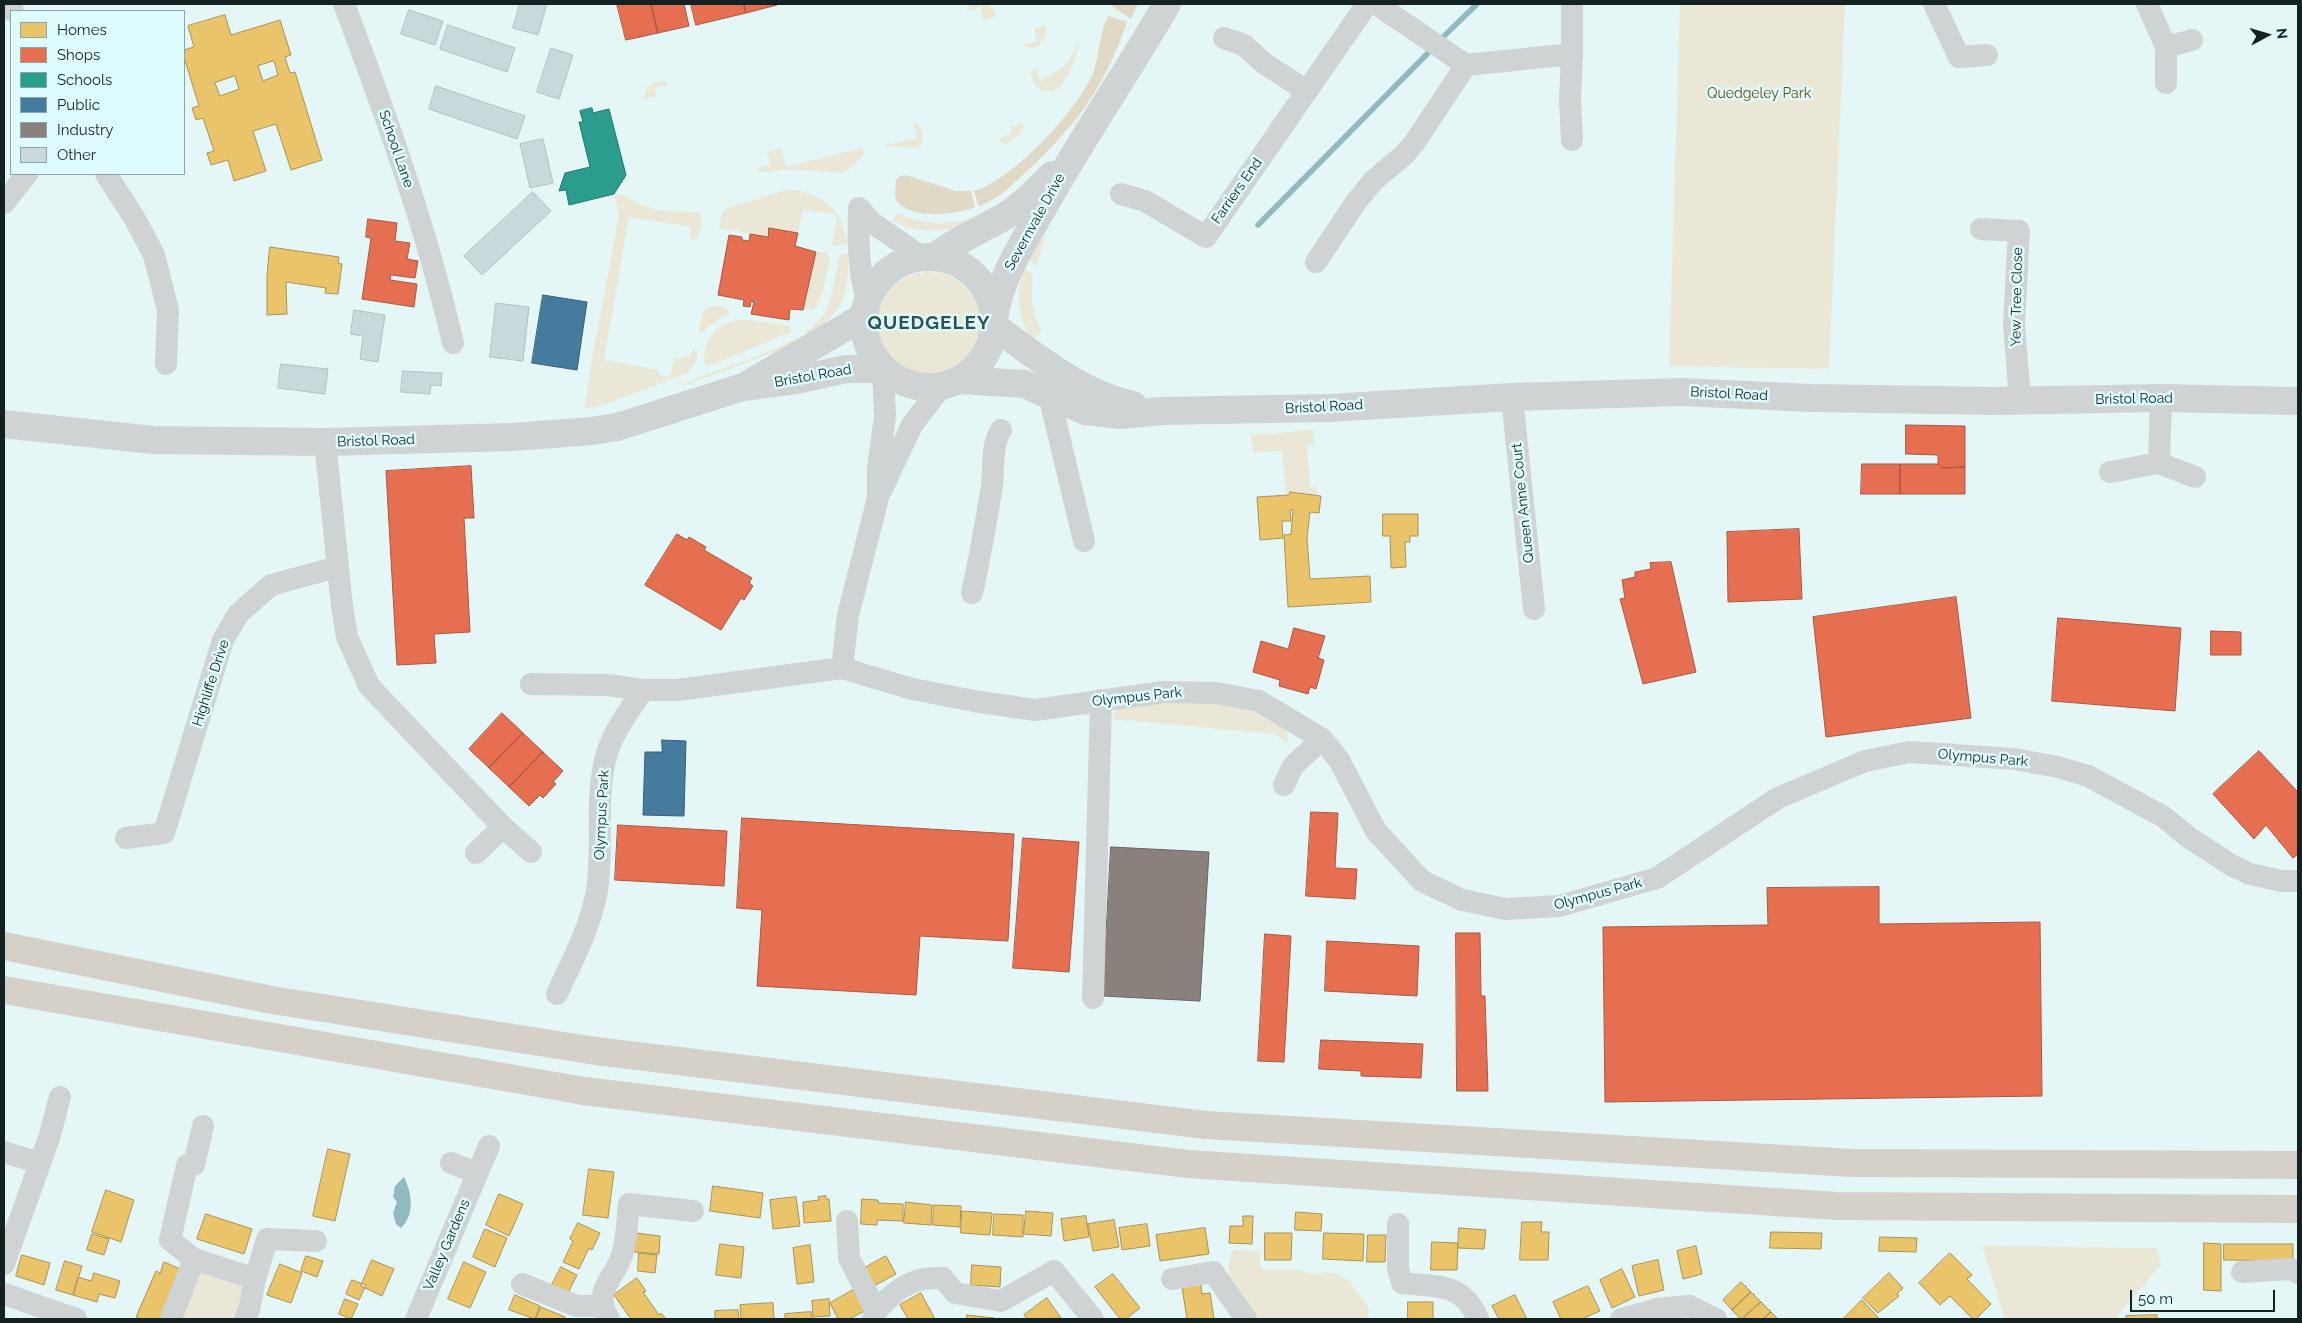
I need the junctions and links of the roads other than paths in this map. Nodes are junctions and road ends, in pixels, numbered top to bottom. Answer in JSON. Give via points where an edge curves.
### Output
{"nodes":[{"id":1,"x":344,"y":4,"type":"edge"},
{"id":2,"x":1167,"y":4,"type":"edge"},
{"id":3,"x":1366,"y":4,"type":"edge"},
{"id":4,"x":1376,"y":4,"type":"edge"},
{"id":5,"x":1572,"y":4,"type":"edge"},
{"id":6,"x":1934,"y":4,"type":"edge"},
{"id":7,"x":2147,"y":4,"type":"edge"},
{"id":8,"x":1224,"y":38,"type":"dead end"},
{"id":9,"x":2192,"y":40,"type":"dead end"},
{"id":10,"x":2166,"y":47,"type":"junction"},
{"id":11,"x":1572,"y":54,"type":"junction"},
{"id":12,"x":1987,"y":55,"type":"dead end"},
{"id":13,"x":1466,"y":65,"type":"junction"},
{"id":14,"x":2166,"y":83,"type":"dead end"},
{"id":15,"x":1307,"y":91,"type":"junction"},
{"id":16,"x":1572,"y":140,"type":"dead end"},
{"id":17,"x":1072,"y":156,"type":"junction"},
{"id":18,"x":26,"y":175,"type":"edge"},
{"id":19,"x":107,"y":175,"type":"edge"},
{"id":20,"x":1120,"y":194,"type":"dead end"},
{"id":21,"x":4,"y":203,"type":"edge"},
{"id":22,"x":1981,"y":229,"type":"dead end"},
{"id":23,"x":928,"y":257,"type":"junction"},
{"id":24,"x":1316,"y":262,"type":"dead end"},
{"id":25,"x":865,"y":309,"type":"junction"},
{"id":26,"x":994,"y":322,"type":"junction"},
{"id":27,"x":453,"y":343,"type":"dead end"},
{"id":28,"x":166,"y":364,"type":"dead end"},
{"id":29,"x":883,"y":369,"type":"junction"},
{"id":30,"x":950,"y":383,"type":"junction"},
{"id":31,"x":743,"y":387,"type":"junction"},
{"id":32,"x":1049,"y":395,"type":"junction"},
{"id":33,"x":1512,"y":397,"type":"junction"},
{"id":34,"x":2161,"y":398,"type":"junction"},
{"id":35,"x":2020,"y":400,"type":"junction"},
{"id":36,"x":2298,"y":401,"type":"edge"},
{"id":37,"x":1160,"y":411,"type":"junction"},
{"id":38,"x":4,"y":424,"type":"edge"},
{"id":39,"x":1001,"y":430,"type":"dead end"},
{"id":40,"x":325,"y":442,"type":"junction"},
{"id":41,"x":2159,"y":463,"type":"junction"},
{"id":42,"x":2110,"y":472,"type":"dead end"},
{"id":43,"x":2195,"y":477,"type":"dead end"},
{"id":44,"x":878,"y":498,"type":"junction"},
{"id":45,"x":1084,"y":540,"type":"dead end"},
{"id":46,"x":337,"y":568,"type":"junction"},
{"id":47,"x":972,"y":593,"type":"dead end"},
{"id":48,"x":1534,"y":609,"type":"dead end"},
{"id":49,"x":842,"y":668,"type":"junction"},
{"id":50,"x":531,"y":684,"type":"dead end"},
{"id":51,"x":642,"y":690,"type":"junction"},
{"id":52,"x":1101,"y":700,"type":"junction"},
{"id":53,"x":1322,"y":739,"type":"junction"},
{"id":54,"x":1284,"y":785,"type":"dead end"},
{"id":55,"x":503,"y":827,"type":"junction"},
{"id":56,"x":126,"y":838,"type":"dead end"},
{"id":57,"x":530,"y":852,"type":"dead end"},
{"id":58,"x":476,"y":853,"type":"dead end"},
{"id":59,"x":2298,"y":881,"type":"edge"},
{"id":60,"x":4,"y":946,"type":"edge"},
{"id":61,"x":4,"y":990,"type":"edge"},
{"id":62,"x":557,"y":994,"type":"dead end"},
{"id":63,"x":1092,"y":998,"type":"dead end"},
{"id":64,"x":60,"y":1097,"type":"dead end"},
{"id":65,"x":203,"y":1126,"type":"dead end"},
{"id":66,"x":489,"y":1146,"type":"dead end"},
{"id":67,"x":4,"y":1152,"type":"edge"},
{"id":68,"x":40,"y":1163,"type":"junction"},
{"id":69,"x":451,"y":1163,"type":"dead end"},
{"id":70,"x":2298,"y":1165,"type":"edge"},
{"id":71,"x":478,"y":1173,"type":"junction"},
{"id":72,"x":2298,"y":1209,"type":"edge"},
{"id":73,"x":693,"y":1211,"type":"dead end"},
{"id":74,"x":848,"y":1221,"type":"dead end"},
{"id":75,"x":1398,"y":1224,"type":"dead end"},
{"id":76,"x":316,"y":1241,"type":"dead end"},
{"id":77,"x":194,"y":1259,"type":"junction"},
{"id":78,"x":4,"y":1264,"type":"edge"},
{"id":79,"x":2242,"y":1272,"type":"dead end"},
{"id":80,"x":2298,"y":1273,"type":"edge"},
{"id":81,"x":255,"y":1279,"type":"junction"},
{"id":82,"x":1172,"y":1279,"type":"dead end"},
{"id":83,"x":522,"y":1284,"type":"dead end"},
{"id":84,"x":4,"y":1294,"type":"edge"},
{"id":85,"x":606,"y":1313,"type":"edge"},
{"id":86,"x":874,"y":1315,"type":"edge"},
{"id":87,"x":66,"y":1318,"type":"edge"},
{"id":88,"x":415,"y":1318,"type":"edge"},
{"id":89,"x":171,"y":1319,"type":"edge"},
{"id":90,"x":245,"y":1319,"type":"edge"},
{"id":91,"x":1094,"y":1319,"type":"edge"},
{"id":92,"x":1246,"y":1319,"type":"edge"},
{"id":93,"x":1478,"y":1319,"type":"edge"},
{"id":94,"x":1621,"y":1319,"type":"edge"},
{"id":95,"x":1716,"y":1319,"type":"edge"}],
"edges":[{"from":1,"to":27,"type":"street","name":"School Lane","via":[[423,229],[450,293]]},
{"from":2,"to":17,"type":"main road","name":"Severnvale Drive"},
{"from":3,"to":15,"type":"street","name":"Farriers End"},
{"from":4,"to":13,"type":"street"},
{"from":5,"to":11,"type":"street"},
{"from":6,"to":12,"type":"street","via":[[1959,56]]},
{"from":7,"to":10,"type":"street"},
{"from":8,"to":15,"type":"street","via":[[1244,45],[1265,64]]},
{"from":9,"to":10,"type":"street"},
{"from":10,"to":14,"type":"street"},
{"from":11,"to":13,"type":"street"},
{"from":11,"to":16,"type":"street"},
{"from":13,"to":24,"type":"street","via":[[1416,142],[1373,181]]},
{"from":15,"to":20,"type":"street","name":"Farriers End","via":[[1206,237],[1145,201]]},
{"from":17,"to":23,"type":"main road","name":"Severnvale Drive","via":[[1002,218]]},
{"from":17,"to":26,"type":"main road","name":"Severnvale Drive","via":[[1013,258],[1001,285]]},
{"from":18,"to":21,"type":"street"},
{"from":19,"to":28,"type":"street","via":[[154,256],[168,310]]},
{"from":22,"to":35,"type":"street","name":"Yew Tree Close","via":[[2019,231],[2014,324]]},
{"from":23,"to":25,"type":"main road","via":[[896,266],[880,278]]},
{"from":23,"to":25,"type":"street","via":[[870,222],[859,208],[858,247]]},
{"from":23,"to":26,"type":"main road","via":[[951,260],[974,276],[987,293]]},
{"from":25,"to":29,"type":"main road","via":[[865,334],[870,351]]},
{"from":25,"to":31,"type":"main road","name":"Bristol Road"},
{"from":26,"to":30,"type":"main road","via":[[993,336],[984,358],[975,369]]},
{"from":26,"to":37,"type":"main road","name":"Bristol Road","via":[[1037,357],[1101,396]]},
{"from":29,"to":30,"type":"main road","via":[[911,386],[924,388]]},
{"from":29,"to":31,"type":"main road","name":"Bristol Road","via":[[846,369]]},
{"from":29,"to":44,"type":"street","via":[[885,416],[878,468]]},
{"from":30,"to":32,"type":"main road","name":"Bristol Road","via":[[1024,384]]},
{"from":30,"to":44,"type":"street","via":[[912,425]]},
{"from":31,"to":40,"type":"main road","name":"Bristol Road","via":[[649,418],[592,431],[513,437]]},
{"from":32,"to":37,"type":"main road","name":"Bristol Road","via":[[1093,413],[1122,415]]},
{"from":32,"to":45,"type":"street"},
{"from":33,"to":35,"type":"main road","name":"Bristol Road","via":[[1682,392],[1811,398]]},
{"from":33,"to":37,"type":"main road","name":"Bristol Road","via":[[1320,408]]},
{"from":33,"to":48,"type":"street","name":"Queen Anne Court"},
{"from":34,"to":35,"type":"main road","name":"Bristol Road"},
{"from":34,"to":36,"type":"main road","name":"Bristol Road"},
{"from":34,"to":41,"type":"street"},
{"from":38,"to":40,"type":"main road","name":"Bristol Road","via":[[154,440]]},
{"from":39,"to":47,"type":"street","via":[[995,439],[993,479]]},
{"from":40,"to":46,"type":"street"},
{"from":41,"to":42,"type":"street"},
{"from":41,"to":43,"type":"street"},
{"from":44,"to":49,"type":"street","via":[[848,614]]},
{"from":46,"to":55,"type":"street","via":[[347,637],[370,686]]},
{"from":46,"to":56,"type":"street","name":"Highliffe Drive","via":[[271,585],[238,614],[223,640],[169,837]]},
{"from":49,"to":51,"type":"street","name":"Olympus Park","via":[[678,690]]},
{"from":49,"to":52,"type":"street","name":"Olympus Park","via":[[912,689],[1035,710]]},
{"from":50,"to":51,"type":"street","via":[[608,685]]},
{"from":51,"to":62,"type":"street","name":"Olympus Park","via":[[608,751],[602,782],[594,903]]},
{"from":52,"to":53,"type":"street","name":"Olympus Park","via":[[1164,692],[1216,692],[1259,701]]},
{"from":52,"to":63,"type":"street"},
{"from":53,"to":54,"type":"street","via":[[1293,766]]},
{"from":53,"to":59,"type":"street","name":"Olympus Park","via":[[1339,760],[1376,831],[1422,881],[1462,900],[1506,909],[1560,906],[1657,878],[1778,798],[1864,762],[1910,752],[2014,759],[2088,776],[2164,817],[2230,865],[2250,874]]},
{"from":55,"to":57,"type":"street"},
{"from":55,"to":58,"type":"street"},
{"from":60,"to":70,"type":"highway","via":[[272,1000],[596,1051],[1206,1125],[1854,1163]]},
{"from":61,"to":72,"type":"highway","via":[[584,1091],[1188,1164],[1837,1206]]},
{"from":64,"to":68,"type":"street"},
{"from":65,"to":77,"type":"street","via":[[194,1165],[187,1165],[170,1240]]},
{"from":66,"to":71,"type":"street","name":"Valley Gardens"},
{"from":67,"to":68,"type":"street"},
{"from":68,"to":78,"type":"street"},
{"from":69,"to":71,"type":"street"},
{"from":71,"to":88,"type":"street","name":"Valley Gardens"},
{"from":73,"to":85,"type":"street","via":[[629,1204],[621,1258],[602,1293]]},
{"from":74,"to":86,"type":"street","via":[[848,1258]]},
{"from":75,"to":93,"type":"street","via":[[1398,1268],[1402,1283],[1456,1291],[1469,1300]]},
{"from":76,"to":81,"type":"street","via":[[266,1239]]},
{"from":77,"to":81,"type":"street"},
{"from":77,"to":89,"type":"street"},
{"from":79,"to":80,"type":"street","via":[[2290,1269]]},
{"from":81,"to":90,"type":"street"},
{"from":82,"to":92,"type":"street","via":[[1213,1272]]},
{"from":83,"to":85,"type":"street","via":[[577,1306]]},
{"from":84,"to":87,"type":"street"},
{"from":86,"to":91,"type":"street","via":[[892,1294],[922,1279],[943,1278],[955,1293],[1002,1301],[1057,1262]]},
{"from":94,"to":95,"type":"street","via":[[1656,1309],[1690,1306]]}]}
